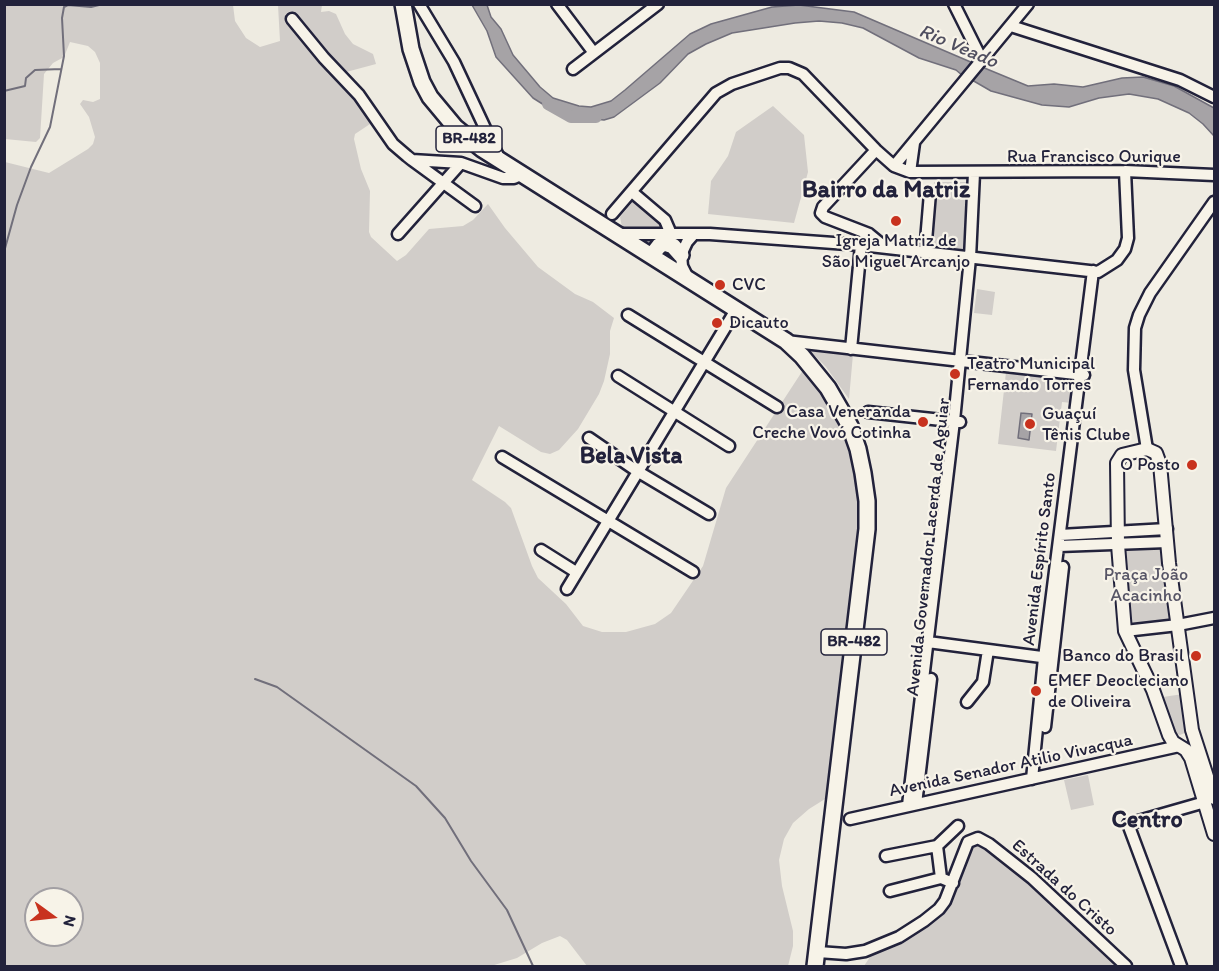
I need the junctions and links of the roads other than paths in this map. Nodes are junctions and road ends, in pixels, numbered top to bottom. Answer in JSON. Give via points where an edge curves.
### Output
{"nodes":[{"id":1,"x":403,"y":4,"type":"edge"},
{"id":2,"x":419,"y":4,"type":"edge"},
{"id":3,"x":658,"y":4,"type":"edge"},
{"id":4,"x":954,"y":4,"type":"edge"},
{"id":5,"x":1028,"y":4,"type":"edge"},
{"id":6,"x":558,"y":5,"type":"edge"},
{"id":7,"x":292,"y":19,"type":"dead end"},
{"id":8,"x":1011,"y":26,"type":"junction"},
{"id":9,"x":594,"y":53,"type":"junction"},
{"id":10,"x":979,"y":63,"type":"junction"},
{"id":11,"x":573,"y":69,"type":"dead end"},
{"id":12,"x":1215,"y":97,"type":"edge"},
{"id":13,"x":914,"y":143,"type":"junction"},
{"id":14,"x":876,"y":150,"type":"junction"},
{"id":15,"x":499,"y":158,"type":"junction"},
{"id":16,"x":412,"y":159,"type":"junction"},
{"id":17,"x":461,"y":163,"type":"junction"},
{"id":18,"x":894,"y":166,"type":"junction"},
{"id":19,"x":1125,"y":171,"type":"junction"},
{"id":20,"x":910,"y":172,"type":"junction"},
{"id":21,"x":974,"y":173,"type":"junction"},
{"id":22,"x":523,"y":174,"type":"junction"},
{"id":23,"x":1215,"y":175,"type":"edge"},
{"id":24,"x":442,"y":182,"type":"junction"},
{"id":25,"x":632,"y":192,"type":"junction"},
{"id":26,"x":930,"y":193,"type":"dead end"},
{"id":27,"x":1215,"y":202,"type":"edge"},
{"id":28,"x":475,"y":206,"type":"dead end"},
{"id":29,"x":612,"y":214,"type":"junction"},
{"id":30,"x":609,"y":228,"type":"junction"},
{"id":31,"x":398,"y":234,"type":"dead end"},
{"id":32,"x":671,"y":234,"type":"junction"},
{"id":33,"x":694,"y":234,"type":"junction"},
{"id":34,"x":861,"y":245,"type":"junction"},
{"id":35,"x":886,"y":248,"type":"junction"},
{"id":36,"x":925,"y":253,"type":"junction"},
{"id":37,"x":652,"y":255,"type":"junction"},
{"id":38,"x":681,"y":255,"type":"junction"},
{"id":39,"x":973,"y":259,"type":"junction"},
{"id":40,"x":1096,"y":272,"type":"junction"},
{"id":41,"x":688,"y":278,"type":"junction"},
{"id":42,"x":737,"y":308,"type":"junction"},
{"id":43,"x":628,"y":315,"type":"dead end"},
{"id":44,"x":786,"y":341,"type":"junction"},
{"id":45,"x":851,"y":348,"type":"junction"},
{"id":46,"x":704,"y":361,"type":"junction"},
{"id":47,"x":963,"y":362,"type":"junction"},
{"id":48,"x":1083,"y":375,"type":"junction"},
{"id":49,"x":618,"y":376,"type":"dead end"},
{"id":50,"x":777,"y":407,"type":"dead end"},
{"id":51,"x":673,"y":412,"type":"junction"},
{"id":52,"x":868,"y":412,"type":"dead end"},
{"id":53,"x":957,"y":422,"type":"junction"},
{"id":54,"x":589,"y":438,"type":"dead end"},
{"id":55,"x":729,"y":446,"type":"dead end"},
{"id":56,"x":1147,"y":449,"type":"junction"},
{"id":57,"x":502,"y":457,"type":"dead end"},
{"id":58,"x":637,"y":471,"type":"junction"},
{"id":59,"x":709,"y":514,"type":"dead end"},
{"id":60,"x":607,"y":521,"type":"junction"},
{"id":61,"x":1167,"y":529,"type":"junction"},
{"id":62,"x":1118,"y":531,"type":"junction"},
{"id":63,"x":1064,"y":534,"type":"junction"},
{"id":64,"x":1167,"y":542,"type":"junction"},
{"id":65,"x":1118,"y":544,"type":"junction"},
{"id":66,"x":1062,"y":546,"type":"junction"},
{"id":67,"x":541,"y":550,"type":"dead end"},
{"id":68,"x":693,"y":572,"type":"dead end"},
{"id":69,"x":576,"y":573,"type":"junction"},
{"id":70,"x":567,"y":589,"type":"dead end"},
{"id":71,"x":1215,"y":612,"type":"edge"},
{"id":72,"x":1215,"y":618,"type":"edge"},
{"id":73,"x":1177,"y":622,"type":"junction"},
{"id":74,"x":1125,"y":631,"type":"junction"},
{"id":75,"x":932,"y":643,"type":"junction"},
{"id":76,"x":988,"y":650,"type":"junction"},
{"id":77,"x":1048,"y":658,"type":"junction"},
{"id":78,"x":967,"y":702,"type":"dead end"},
{"id":79,"x":1192,"y":730,"type":"junction"},
{"id":80,"x":1179,"y":746,"type":"junction"},
{"id":81,"x":1035,"y":778,"type":"junction"},
{"id":82,"x":1210,"y":800,"type":"edge"},
{"id":83,"x":912,"y":804,"type":"junction"},
{"id":84,"x":850,"y":819,"type":"dead end"},
{"id":85,"x":958,"y":825,"type":"dead end"},
{"id":86,"x":1215,"y":834,"type":"edge"},
{"id":87,"x":937,"y":846,"type":"junction"},
{"id":88,"x":886,"y":856,"type":"dead end"},
{"id":89,"x":941,"y":878,"type":"junction"},
{"id":90,"x":953,"y":883,"type":"junction"},
{"id":91,"x":890,"y":891,"type":"dead end"},
{"id":92,"x":817,"y":959,"type":"edge"},
{"id":93,"x":1126,"y":966,"type":"edge"},
{"id":94,"x":1181,"y":966,"type":"edge"}],
"edges":[{"from":1,"to":15,"type":"highway","number":"BR-482","via":[[415,66],[430,97],[455,127]]},
{"from":2,"to":15,"type":"street","via":[[454,62]]},
{"from":3,"to":9,"type":"street"},
{"from":4,"to":10,"type":"street"},
{"from":5,"to":8,"type":"street"},
{"from":6,"to":9,"type":"street"},
{"from":7,"to":16,"type":"street","via":[[359,95],[393,144]]},
{"from":8,"to":10,"type":"street"},
{"from":8,"to":12,"type":"street","via":[[1180,80]]},
{"from":9,"to":11,"type":"street"},
{"from":10,"to":13,"type":"street"},
{"from":13,"to":18,"type":"street"},
{"from":13,"to":20,"type":"street"},
{"from":14,"to":18,"type":"street"},
{"from":14,"to":25,"type":"street","via":[[803,74],[780,69],[732,84],[717,93]]},
{"from":14,"to":35,"type":"street","via":[[821,213],[869,234]]},
{"from":15,"to":22,"type":"highway","number":"BR-482"},
{"from":16,"to":17,"type":"street"},
{"from":16,"to":24,"type":"street"},
{"from":17,"to":22,"type":"street","via":[[504,178]]},
{"from":17,"to":24,"type":"street"},
{"from":18,"to":20,"type":"street","name":"Rua Francisco Ourique"},
{"from":19,"to":21,"type":"street","name":"Rua Francisco Ourique"},
{"from":19,"to":23,"type":"street","name":"Rua Francisco Ourique"},
{"from":19,"to":40,"type":"street","via":[[1125,249],[1117,260]]},
{"from":20,"to":21,"type":"street","name":"Rua Francisco Ourique"},
{"from":21,"to":39,"type":"street","name":"Avenida Governador Lacerda de Aguiar"},
{"from":22,"to":30,"type":"highway","number":"BR-482"},
{"from":24,"to":28,"type":"street"},
{"from":24,"to":31,"type":"street"},
{"from":25,"to":29,"type":"street"},
{"from":25,"to":32,"type":"street","via":[[665,220]]},
{"from":26,"to":36,"type":"street"},
{"from":27,"to":56,"type":"street","via":[[1150,293],[1135,328],[1134,370]]},
{"from":29,"to":30,"type":"street","via":[[615,222]]},
{"from":29,"to":30,"type":"street","via":[[604,214]]},
{"from":30,"to":32,"type":"street"},
{"from":30,"to":37,"type":"highway","number":"BR-482"},
{"from":32,"to":33,"type":"street"},
{"from":33,"to":34,"type":"street"},
{"from":33,"to":38,"type":"street"},
{"from":34,"to":35,"type":"street"},
{"from":34,"to":45,"type":"street"},
{"from":35,"to":36,"type":"street"},
{"from":36,"to":39,"type":"street"},
{"from":37,"to":38,"type":"highway","via":[[664,243]]},
{"from":37,"to":41,"type":"highway","number":"BR-482"},
{"from":38,"to":41,"type":"street"},
{"from":39,"to":40,"type":"street"},
{"from":39,"to":47,"type":"street","name":"Avenida Governador Lacerda de Aguiar"},
{"from":40,"to":48,"type":"street","name":"Avenida Espírito Santo"},
{"from":41,"to":42,"type":"highway","number":"BR-482"},
{"from":42,"to":44,"type":"highway","number":"BR-482"},
{"from":42,"to":46,"type":"street"},
{"from":43,"to":46,"type":"street"},
{"from":44,"to":45,"type":"street"},
{"from":44,"to":92,"type":"highway","number":"BR-482","via":[[813,369],[846,420],[858,449],[867,501]]},
{"from":45,"to":47,"type":"street"},
{"from":46,"to":50,"type":"street"},
{"from":46,"to":51,"type":"street"},
{"from":47,"to":48,"type":"street"},
{"from":47,"to":53,"type":"street","name":"Avenida Governador Lacerda de Aguiar"},
{"from":48,"to":63,"type":"street","name":"Avenida Espírito Santo"},
{"from":49,"to":51,"type":"street"},
{"from":51,"to":55,"type":"street"},
{"from":51,"to":58,"type":"street"},
{"from":52,"to":53,"type":"street"},
{"from":53,"to":75,"type":"street","name":"Avenida Governador Lacerda de Aguiar"},
{"from":54,"to":58,"type":"street"},
{"from":56,"to":61,"type":"main road","via":[[1156,453],[1160,464]]},
{"from":56,"to":62,"type":"main road","via":[[1122,455],[1118,460]]},
{"from":57,"to":60,"type":"street"},
{"from":58,"to":59,"type":"street"},
{"from":58,"to":60,"type":"street"},
{"from":60,"to":68,"type":"street"},
{"from":60,"to":69,"type":"street"},
{"from":61,"to":62,"type":"street"},
{"from":61,"to":64,"type":"main road"},
{"from":62,"to":63,"type":"street"},
{"from":62,"to":65,"type":"main road"},
{"from":63,"to":66,"type":"street","name":"Avenida Espírito Santo"},
{"from":64,"to":65,"type":"street"},
{"from":64,"to":73,"type":"main road"},
{"from":65,"to":66,"type":"street"},
{"from":65,"to":74,"type":"main road"},
{"from":66,"to":77,"type":"street","name":"Avenida Espírito Santo"},
{"from":67,"to":69,"type":"street"},
{"from":69,"to":70,"type":"street"},
{"from":71,"to":73,"type":"street"},
{"from":72,"to":73,"type":"street"},
{"from":73,"to":74,"type":"street"},
{"from":73,"to":79,"type":"main road"},
{"from":74,"to":80,"type":"main road","via":[[1169,735]]},
{"from":75,"to":76,"type":"street"},
{"from":75,"to":83,"type":"street","name":"Avenida Governador Lacerda de Aguiar"},
{"from":76,"to":77,"type":"street"},
{"from":76,"to":78,"type":"street","via":[[983,682]]},
{"from":77,"to":81,"type":"street","name":"Avenida Espírito Santo"},
{"from":79,"to":80,"type":"main road"},
{"from":79,"to":82,"type":"main road"},
{"from":80,"to":81,"type":"street","name":"Avenida Senador Atilio Vivacqua"},
{"from":80,"to":82,"type":"main road","via":[[1188,753]]},
{"from":81,"to":83,"type":"street","name":"Avenida Senador Atilio Vivacqua"},
{"from":82,"to":86,"type":"main road"},
{"from":82,"to":94,"type":"street","via":[[1128,824]]},
{"from":83,"to":84,"type":"street","name":"Avenida Senador Atilio Vivacqua"},
{"from":85,"to":87,"type":"street"},
{"from":87,"to":88,"type":"street"},
{"from":87,"to":89,"type":"street"},
{"from":89,"to":90,"type":"street"},
{"from":89,"to":91,"type":"street"},
{"from":90,"to":92,"type":"street","name":"Estrada do Cristo","via":[[939,909],[900,937],[854,953]]},
{"from":90,"to":93,"type":"street","name":"Estrada do Cristo","via":[[968,842],[983,840],[1032,878]]}]}
